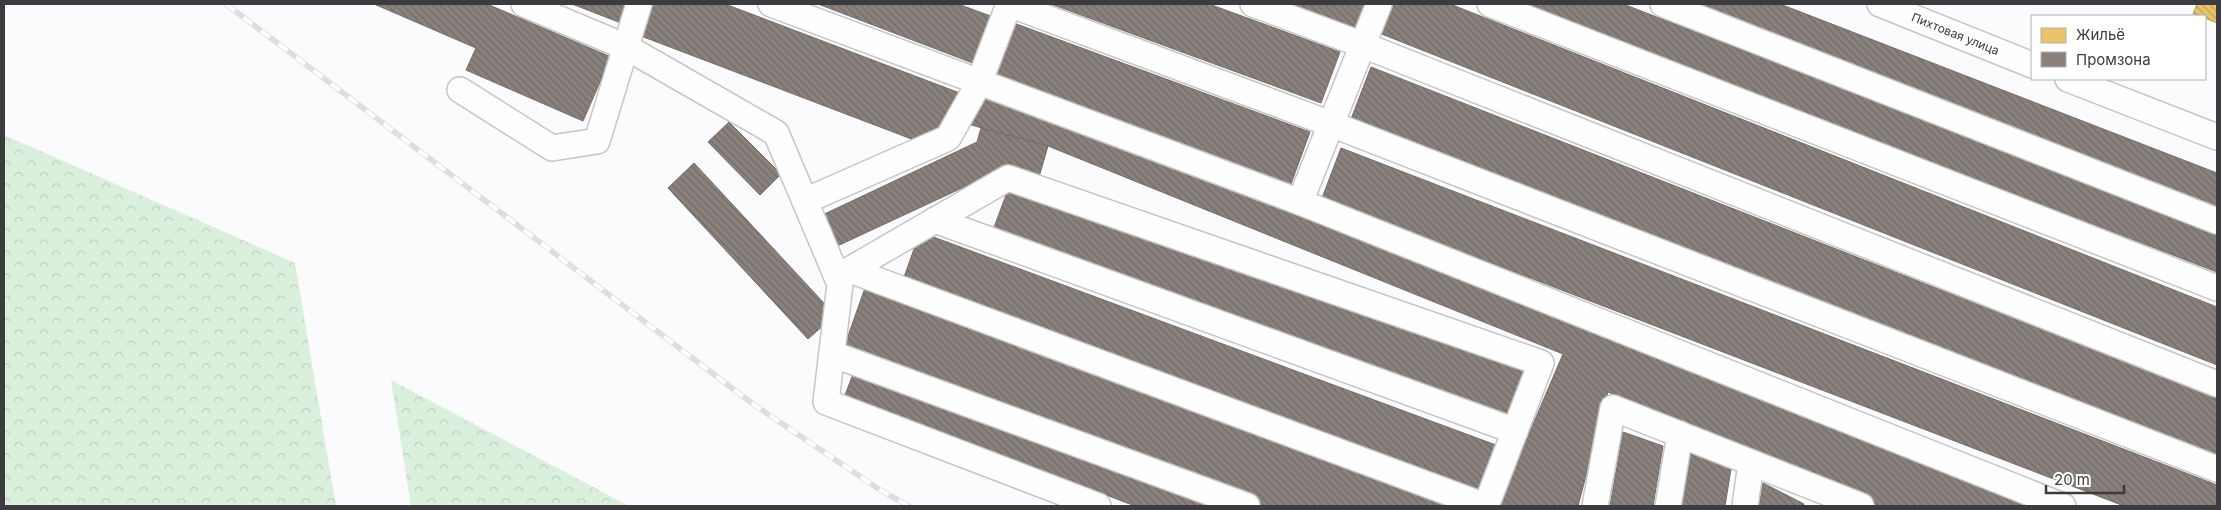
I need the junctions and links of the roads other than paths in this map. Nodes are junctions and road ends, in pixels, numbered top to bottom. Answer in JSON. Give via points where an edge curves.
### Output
{"nodes":[{"id":1,"x":524,"y":4,"type":"edge"},
{"id":2,"x":639,"y":4,"type":"edge"},
{"id":3,"x":771,"y":4,"type":"edge"},
{"id":4,"x":1009,"y":4,"type":"edge"},
{"id":5,"x":1253,"y":4,"type":"edge"},
{"id":6,"x":1379,"y":4,"type":"edge"},
{"id":7,"x":1490,"y":4,"type":"edge"},
{"id":8,"x":1663,"y":4,"type":"edge"},
{"id":9,"x":1880,"y":4,"type":"edge"},
{"id":10,"x":1362,"y":45,"type":"junction"},
{"id":11,"x":626,"y":47,"type":"junction"},
{"id":12,"x":2031,"y":65,"type":"edge"},
{"id":13,"x":2071,"y":80,"type":"edge"},
{"id":14,"x":979,"y":83,"type":"junction"},
{"id":15,"x":460,"y":90,"type":"dead end"},
{"id":16,"x":1331,"y":124,"type":"junction"},
{"id":17,"x":2217,"y":137,"type":"edge"},
{"id":18,"x":805,"y":201,"type":"junction"},
{"id":19,"x":1300,"y":202,"type":"junction"},
{"id":20,"x":935,"y":220,"type":"junction"},
{"id":21,"x":2217,"y":221,"type":"edge"},
{"id":22,"x":844,"y":274,"type":"junction"},
{"id":23,"x":2217,"y":288,"type":"edge"},
{"id":24,"x":832,"y":354,"type":"junction"},
{"id":25,"x":2217,"y":384,"type":"edge"},
{"id":26,"x":1515,"y":431,"type":"junction"},
{"id":27,"x":1680,"y":434,"type":"junction"},
{"id":28,"x":1751,"y":463,"type":"junction"},
{"id":29,"x":2217,"y":469,"type":"edge"},
{"id":30,"x":1821,"y":499,"type":"edge"},
{"id":31,"x":1098,"y":506,"type":"edge"},
{"id":32,"x":1247,"y":506,"type":"edge"},
{"id":33,"x":1485,"y":506,"type":"edge"},
{"id":34,"x":1595,"y":506,"type":"edge"},
{"id":35,"x":1668,"y":506,"type":"edge"},
{"id":36,"x":1745,"y":506,"type":"edge"},
{"id":37,"x":1861,"y":506,"type":"edge"},
{"id":38,"x":2063,"y":506,"type":"edge"}],
"edges":[{"from":1,"to":11,"type":"street"},
{"from":2,"to":11,"type":"street"},
{"from":3,"to":14,"type":"street"},
{"from":4,"to":14,"type":"street"},
{"from":4,"to":16,"type":"street"},
{"from":5,"to":10,"type":"street"},
{"from":6,"to":10,"type":"street"},
{"from":7,"to":23,"type":"street"},
{"from":8,"to":21,"type":"street"},
{"from":9,"to":12,"type":"street","name":"Пихтовая улица"},
{"from":10,"to":16,"type":"street"},
{"from":10,"to":25,"type":"street"},
{"from":11,"to":15,"type":"street","via":[[597,140],[552,148]]},
{"from":11,"to":18,"type":"street","via":[[776,133]]},
{"from":13,"to":17,"type":"street"},
{"from":14,"to":18,"type":"street","via":[[948,138]]},
{"from":14,"to":19,"type":"street"},
{"from":16,"to":19,"type":"street"},
{"from":16,"to":29,"type":"street"},
{"from":18,"to":22,"type":"street"},
{"from":19,"to":38,"type":"street"},
{"from":20,"to":22,"type":"street"},
{"from":20,"to":26,"type":"street"},
{"from":20,"to":26,"type":"street","via":[[1008,178],[1541,363]]},
{"from":22,"to":24,"type":"street"},
{"from":22,"to":33,"type":"street"},
{"from":24,"to":31,"type":"street","via":[[826,402]]},
{"from":24,"to":32,"type":"street"},
{"from":26,"to":33,"type":"street"},
{"from":27,"to":28,"type":"street"},
{"from":27,"to":34,"type":"street","via":[[1613,408]]},
{"from":27,"to":35,"type":"street"},
{"from":28,"to":30,"type":"street"},
{"from":28,"to":36,"type":"street"},
{"from":30,"to":37,"type":"street"}]}
